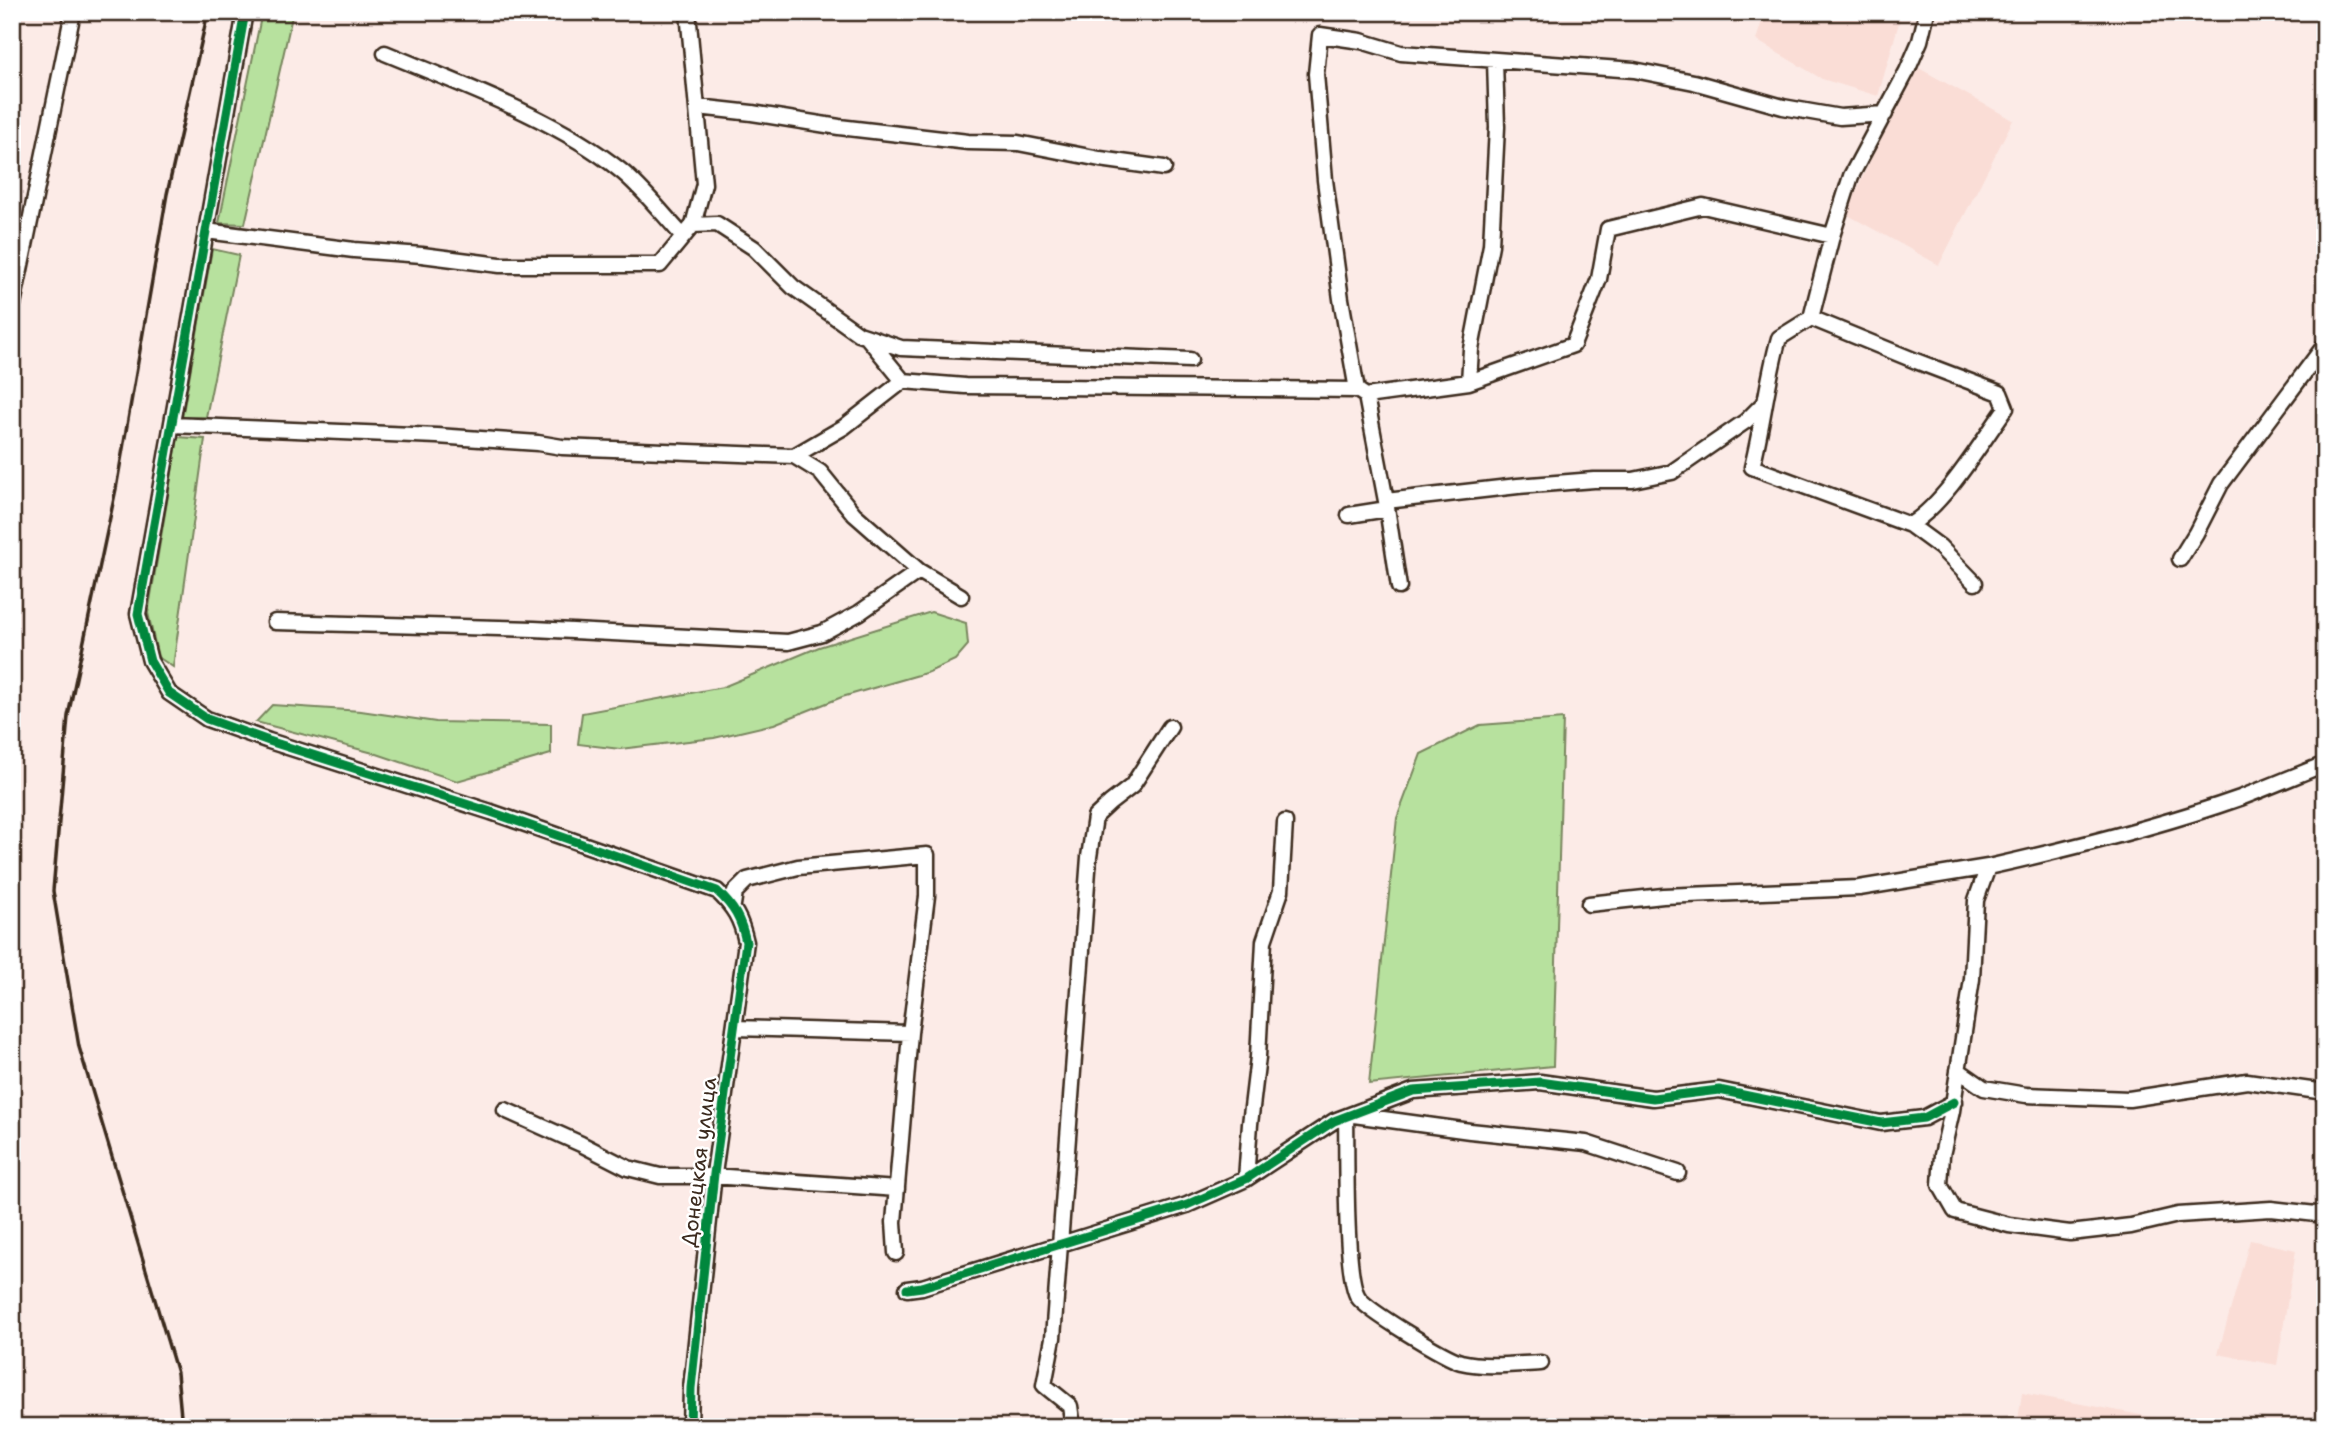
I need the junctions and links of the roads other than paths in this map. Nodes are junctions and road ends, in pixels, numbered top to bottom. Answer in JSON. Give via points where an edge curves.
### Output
{"nodes":[{"id":1,"x":73,"y":12,"type":"edge"},
{"id":2,"x":245,"y":12,"type":"edge"},
{"id":3,"x":688,"y":12,"type":"edge"},
{"id":4,"x":1927,"y":12,"type":"edge"},
{"id":5,"x":385,"y":52,"type":"dead end"},
{"id":6,"x":1495,"y":60,"type":"junction"},
{"id":7,"x":698,"y":107,"type":"junction"},
{"id":8,"x":1885,"y":114,"type":"junction"},
{"id":9,"x":1164,"y":168,"type":"dead end"},
{"id":10,"x":688,"y":230,"type":"junction"},
{"id":11,"x":206,"y":231,"type":"junction"},
{"id":12,"x":1832,"y":236,"type":"junction"},
{"id":13,"x":12,"y":309,"type":"edge"},
{"id":14,"x":1811,"y":317,"type":"junction"},
{"id":15,"x":867,"y":337,"type":"junction"},
{"id":16,"x":2325,"y":345,"type":"edge"},
{"id":17,"x":1191,"y":359,"type":"dead end"},
{"id":18,"x":903,"y":381,"type":"junction"},
{"id":19,"x":1469,"y":382,"type":"junction"},
{"id":20,"x":1362,"y":393,"type":"junction"},
{"id":21,"x":1765,"y":402,"type":"junction"},
{"id":22,"x":172,"y":425,"type":"junction"},
{"id":23,"x":794,"y":456,"type":"junction"},
{"id":24,"x":1386,"y":505,"type":"junction"},
{"id":25,"x":1349,"y":515,"type":"dead end"},
{"id":26,"x":1910,"y":525,"type":"junction"},
{"id":27,"x":2180,"y":559,"type":"dead end"},
{"id":28,"x":919,"y":570,"type":"junction"},
{"id":29,"x":1975,"y":583,"type":"dead end"},
{"id":30,"x":1399,"y":587,"type":"dead end"},
{"id":31,"x":961,"y":596,"type":"dead end"},
{"id":32,"x":275,"y":622,"type":"dead end"},
{"id":33,"x":1170,"y":727,"type":"dead end"},
{"id":34,"x":2325,"y":764,"type":"edge"},
{"id":35,"x":1285,"y":822,"type":"dead end"},
{"id":36,"x":1988,"y":867,"type":"junction"},
{"id":37,"x":1589,"y":904,"type":"dead end"},
{"id":38,"x":733,"y":905,"type":"junction"},
{"id":39,"x":734,"y":1028,"type":"junction"},
{"id":40,"x":910,"y":1033,"type":"junction"},
{"id":41,"x":1958,"y":1070,"type":"junction"},
{"id":42,"x":2325,"y":1093,"type":"edge"},
{"id":43,"x":1954,"y":1101,"type":"junction"},
{"id":44,"x":505,"y":1110,"type":"dead end"},
{"id":45,"x":1349,"y":1116,"type":"junction"},
{"id":46,"x":1678,"y":1173,"type":"dead end"},
{"id":47,"x":713,"y":1176,"type":"junction"},
{"id":48,"x":1246,"y":1179,"type":"junction"},
{"id":49,"x":897,"y":1189,"type":"junction"},
{"id":50,"x":2325,"y":1215,"type":"edge"},
{"id":51,"x":1061,"y":1244,"type":"junction"},
{"id":52,"x":896,"y":1253,"type":"dead end"},
{"id":53,"x":907,"y":1289,"type":"dead end"},
{"id":54,"x":1541,"y":1363,"type":"dead end"},
{"id":55,"x":690,"y":1427,"type":"edge"},
{"id":56,"x":1073,"y":1427,"type":"edge"}],
"edges":[{"from":1,"to":13,"type":"street"},
{"from":2,"to":11,"type":"street"},
{"from":3,"to":7,"type":"street"},
{"from":4,"to":8,"type":"street","via":[[1920,41]]},
{"from":5,"to":10,"type":"street","via":[[578,141],[622,171]]},
{"from":6,"to":8,"type":"street","via":[[1634,70],[1840,117]]},
{"from":6,"to":19,"type":"street","via":[[1491,244]]},
{"from":6,"to":20,"type":"street","via":[[1401,53],[1320,35],[1317,74],[1325,180],[1341,299]]},
{"from":7,"to":9,"type":"street","via":[[968,142],[1018,143]]},
{"from":7,"to":10,"type":"street","via":[[705,184]]},
{"from":8,"to":12,"type":"street","via":[[1851,176]]},
{"from":10,"to":11,"type":"street","via":[[660,265],[500,265]]},
{"from":10,"to":15,"type":"street","via":[[717,224],[754,248],[793,287]]},
{"from":11,"to":22,"type":"street"},
{"from":12,"to":14,"type":"street"},
{"from":12,"to":19,"type":"street","via":[[1703,206],[1608,229],[1599,279],[1573,345]]},
{"from":14,"to":21,"type":"street","via":[[1779,338]]},
{"from":14,"to":26,"type":"street","via":[[2000,393],[2006,408],[1956,477]]},
{"from":15,"to":17,"type":"street","via":[[901,348]]},
{"from":15,"to":18,"type":"street"},
{"from":16,"to":27,"type":"street","via":[[2221,484]]},
{"from":18,"to":20,"type":"street"},
{"from":18,"to":23,"type":"street","via":[[844,427]]},
{"from":19,"to":20,"type":"street"},
{"from":20,"to":24,"type":"street"},
{"from":21,"to":24,"type":"street","via":[[1746,421],[1672,472],[1633,480],[1518,486]]},
{"from":21,"to":26,"type":"street","via":[[1752,467]]},
{"from":22,"to":23,"type":"street"},
{"from":22,"to":38,"type":"street","via":[[138,614],[150,661],[169,693],[207,719],[717,891]]},
{"from":23,"to":28,"type":"street","via":[[820,472],[854,514]]},
{"from":24,"to":25,"type":"street"},
{"from":24,"to":30,"type":"street"},
{"from":26,"to":29,"type":"street","via":[[1940,547]]},
{"from":28,"to":31,"type":"street"},
{"from":28,"to":32,"type":"street","via":[[859,613],[822,633],[788,642]]},
{"from":33,"to":51,"type":"street","via":[[1132,786],[1095,817]]},
{"from":34,"to":36,"type":"street","via":[[2172,819]]},
{"from":35,"to":48,"type":"street","via":[[1281,891],[1264,941]]},
{"from":36,"to":37,"type":"street","via":[[1859,888],[1663,896]]},
{"from":36,"to":41,"type":"street","via":[[1976,900],[1972,979]]},
{"from":38,"to":39,"type":"street","name":"Донецкая улица","via":[[746,942]]},
{"from":38,"to":40,"type":"street","via":[[735,892],[747,880],[798,867],[926,855],[928,896]]},
{"from":39,"to":40,"type":"street"},
{"from":39,"to":47,"type":"street","name":"Донецкая улица"},
{"from":40,"to":49,"type":"street"},
{"from":41,"to":42,"type":"street","via":[[1984,1088],[2026,1095],[2129,1099],[2247,1081]]},
{"from":41,"to":43,"type":"street"},
{"from":43,"to":45,"type":"street","via":[[1924,1118],[1881,1123],[1719,1090],[1653,1098],[1540,1082],[1413,1091]]},
{"from":43,"to":50,"type":"street","via":[[1940,1185],[1955,1211],[2009,1225],[2070,1233],[2178,1215],[2272,1209]]},
{"from":44,"to":47,"type":"street","via":[[628,1168],[660,1176]]},
{"from":45,"to":46,"type":"street","via":[[1586,1143]]},
{"from":45,"to":48,"type":"street","via":[[1334,1121]]},
{"from":45,"to":54,"type":"street","via":[[1350,1270],[1358,1298],[1388,1321],[1459,1361]]},
{"from":47,"to":49,"type":"street"},
{"from":47,"to":55,"type":"street","name":"Донецкая улица"},
{"from":48,"to":51,"type":"street","via":[[1186,1205]]},
{"from":49,"to":52,"type":"street"},
{"from":51,"to":53,"type":"street"},
{"from":51,"to":56,"type":"street","via":[[1044,1385],[1070,1406]]}]}
